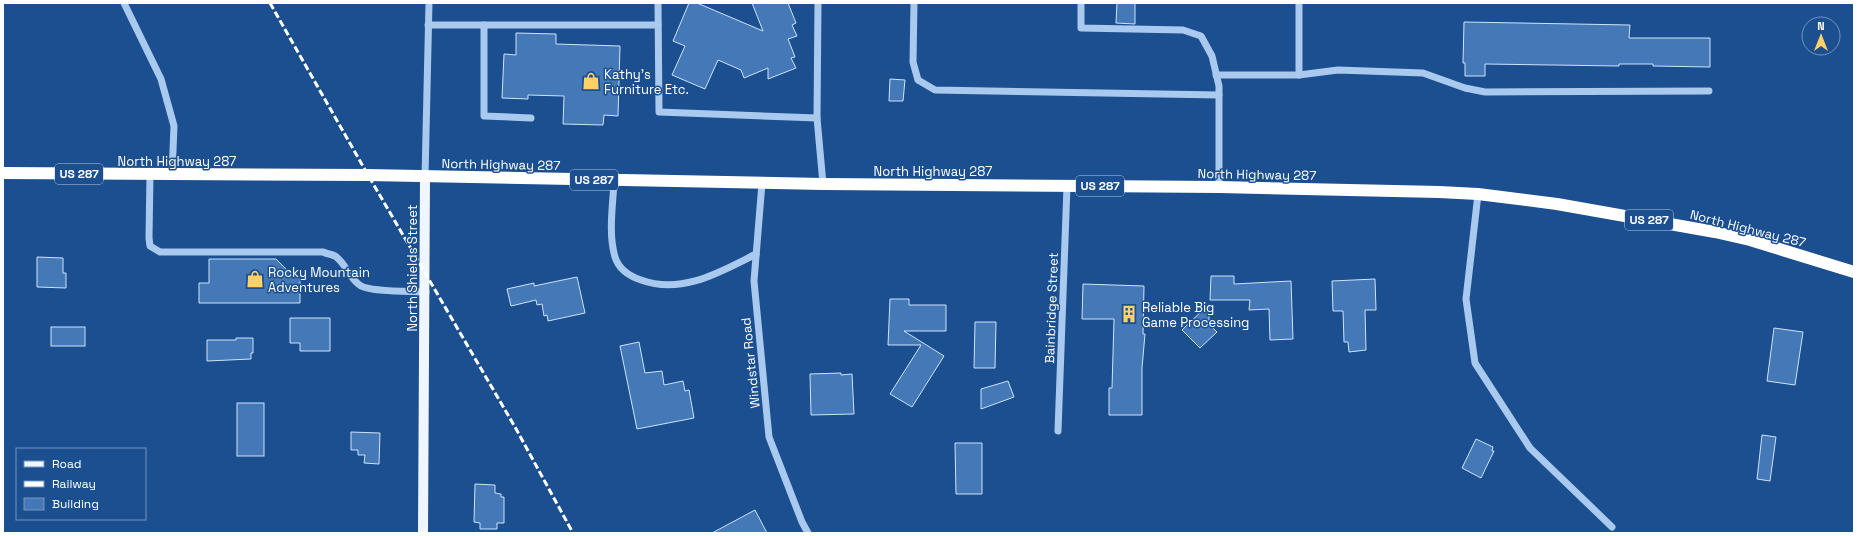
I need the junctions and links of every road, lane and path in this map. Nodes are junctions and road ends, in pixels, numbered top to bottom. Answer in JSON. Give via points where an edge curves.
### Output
{"nodes":[{"id":1,"x":124,"y":3,"type":"edge"},
{"id":2,"x":429,"y":3,"type":"edge"},
{"id":3,"x":658,"y":3,"type":"edge"},
{"id":4,"x":818,"y":3,"type":"edge"},
{"id":5,"x":914,"y":3,"type":"edge"},
{"id":6,"x":1080,"y":3,"type":"edge"},
{"id":7,"x":1299,"y":3,"type":"edge"},
{"id":8,"x":428,"y":25,"type":"junction"},
{"id":9,"x":484,"y":25,"type":"junction"},
{"id":10,"x":658,"y":25,"type":"junction"},
{"id":11,"x":1216,"y":75,"type":"junction"},
{"id":12,"x":1299,"y":75,"type":"junction"},
{"id":13,"x":1709,"y":91,"type":"dead end"},
{"id":14,"x":1219,"y":95,"type":"junction"},
{"id":15,"x":531,"y":118,"type":"dead end"},
{"id":16,"x":817,"y":118,"type":"junction"},
{"id":17,"x":3,"y":173,"type":"edge"},
{"id":18,"x":150,"y":175,"type":"junction"},
{"id":19,"x":172,"y":175,"type":"junction"},
{"id":20,"x":425,"y":177,"type":"junction"},
{"id":21,"x":614,"y":180,"type":"junction"},
{"id":22,"x":762,"y":183,"type":"junction"},
{"id":23,"x":823,"y":184,"type":"junction"},
{"id":24,"x":1067,"y":186,"type":"junction"},
{"id":25,"x":1219,"y":187,"type":"junction"},
{"id":26,"x":1478,"y":194,"type":"junction"},
{"id":27,"x":756,"y":254,"type":"junction"},
{"id":28,"x":1854,"y":272,"type":"edge"},
{"id":29,"x":426,"y":292,"type":"junction"},
{"id":30,"x":1058,"y":431,"type":"dead end"},
{"id":31,"x":1612,"y":527,"type":"dead end"},
{"id":32,"x":423,"y":533,"type":"edge"},
{"id":33,"x":808,"y":533,"type":"edge"}],
"edges":[{"from":1,"to":19,"type":"street","via":[[161,79],[174,126]]},
{"from":2,"to":8,"type":"street","name":"North Shields Street"},
{"from":3,"to":10,"type":"street"},
{"from":4,"to":16,"type":"street"},
{"from":5,"to":14,"type":"street","via":[[913,62],[918,80],[935,90]]},
{"from":6,"to":11,"type":"street","via":[[1080,28],[1183,30],[1201,36],[1212,56]]},
{"from":7,"to":12,"type":"street"},
{"from":8,"to":9,"type":"street"},
{"from":8,"to":20,"type":"street","name":"North Shields Street"},
{"from":9,"to":10,"type":"street"},
{"from":9,"to":15,"type":"street","via":[[484,116]]},
{"from":10,"to":16,"type":"street","via":[[659,112]]},
{"from":11,"to":12,"type":"street"},
{"from":11,"to":14,"type":"street"},
{"from":12,"to":13,"type":"street","via":[[1338,70],[1423,73],[1464,88],[1485,92]]},
{"from":14,"to":25,"type":"street"},
{"from":16,"to":23,"type":"street"},
{"from":17,"to":18,"type":"highway","name":"North Highway 287","number":"US 287"},
{"from":18,"to":19,"type":"highway","name":"North Highway 287","number":"US 287"},
{"from":18,"to":29,"type":"street","via":[[150,246],[160,252],[323,252],[334,256],[362,286]]},
{"from":19,"to":20,"type":"highway","name":"North Highway 287","number":"US 287"},
{"from":20,"to":21,"type":"highway","name":"North Highway 287","number":"US 287"},
{"from":20,"to":29,"type":"main road","name":"North Shields Street"},
{"from":21,"to":22,"type":"highway","name":"North Highway 287","number":"US 287"},
{"from":21,"to":27,"type":"street","via":[[612,239],[616,258],[622,270],[633,277],[653,285],[682,285],[709,278]]},
{"from":22,"to":23,"type":"highway","name":"North Highway 287","number":"US 287"},
{"from":22,"to":27,"type":"street","name":"Windstar Road"},
{"from":23,"to":24,"type":"highway","name":"North Highway 287","number":"US 287"},
{"from":24,"to":25,"type":"highway","name":"North Highway 287","number":"US 287"},
{"from":24,"to":30,"type":"street","name":"Bainbridge Street"},
{"from":25,"to":26,"type":"highway","name":"North Highway 287","number":"US 287"},
{"from":26,"to":28,"type":"highway","name":"North Highway 287","number":"US 287","via":[[1557,204],[1716,232]]},
{"from":26,"to":31,"type":"street","via":[[1466,299],[1475,363],[1530,448]]},
{"from":27,"to":33,"type":"street","name":"Windstar Road","via":[[754,281],[769,437]]},
{"from":29,"to":32,"type":"main road","name":"North Shields Street"}]}
